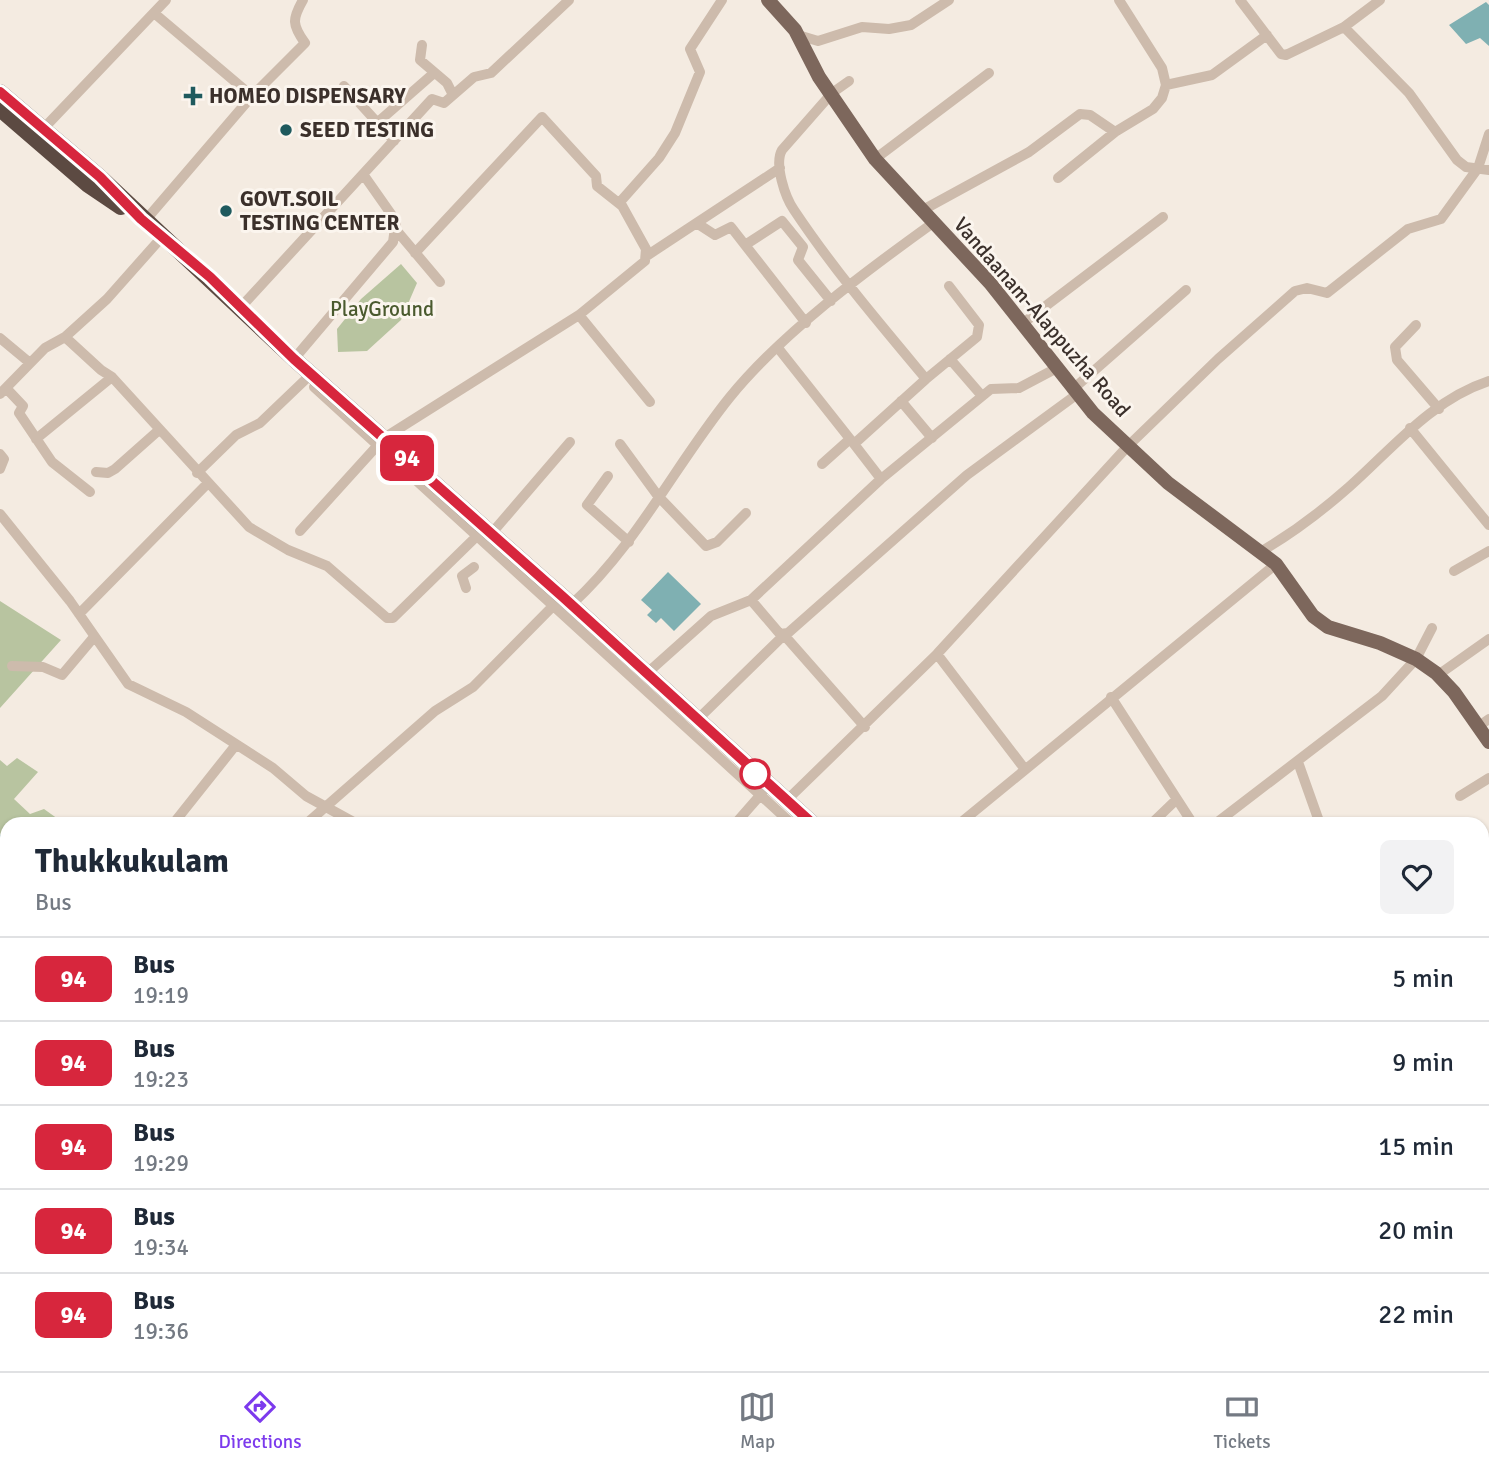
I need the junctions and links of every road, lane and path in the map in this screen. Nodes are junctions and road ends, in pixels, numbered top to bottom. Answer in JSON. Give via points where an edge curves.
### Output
{"nodes":[{"id":1,"x":166,"y":0,"type":"edge"},
{"id":2,"x":303,"y":0,"type":"edge"},
{"id":3,"x":569,"y":0,"type":"edge"},
{"id":4,"x":722,"y":0,"type":"edge"},
{"id":5,"x":768,"y":0,"type":"edge"},
{"id":6,"x":949,"y":0,"type":"edge"},
{"id":7,"x":1119,"y":0,"type":"edge"},
{"id":8,"x":1241,"y":0,"type":"edge"},
{"id":9,"x":1380,"y":0,"type":"edge"},
{"id":10,"x":154,"y":13,"type":"junction"},
{"id":11,"x":1344,"y":27,"type":"junction"},
{"id":12,"x":797,"y":35,"type":"junction"},
{"id":13,"x":1267,"y":35,"type":"junction"},
{"id":14,"x":422,"y":45,"type":"dead end"},
{"id":15,"x":434,"y":73,"type":"junction"},
{"id":16,"x":989,"y":73,"type":"dead end"},
{"id":17,"x":849,"y":81,"type":"dead end"},
{"id":18,"x":1166,"y":85,"type":"junction"},
{"id":19,"x":344,"y":86,"type":"dead end"},
{"id":20,"x":0,"y":92,"type":"edge"},
{"id":21,"x":832,"y":93,"type":"junction"},
{"id":22,"x":453,"y":95,"type":"junction"},
{"id":23,"x":252,"y":96,"type":"junction"},
{"id":24,"x":0,"y":109,"type":"edge"},
{"id":25,"x":378,"y":122,"type":"junction"},
{"id":26,"x":44,"y":128,"type":"junction"},
{"id":27,"x":1115,"y":132,"type":"junction"},
{"id":28,"x":1489,"y":134,"type":"edge"},
{"id":29,"x":394,"y":141,"type":"junction"},
{"id":30,"x":875,"y":159,"type":"junction"},
{"id":31,"x":780,"y":168,"type":"junction"},
{"id":32,"x":1483,"y":169,"type":"edge"},
{"id":33,"x":363,"y":174,"type":"junction"},
{"id":34,"x":1058,"y":178,"type":"dead end"},
{"id":35,"x":621,"y":205,"type":"junction"},
{"id":36,"x":921,"y":211,"type":"junction"},
{"id":37,"x":1163,"y":217,"type":"dead end"},
{"id":38,"x":143,"y":220,"type":"junction"},
{"id":39,"x":933,"y":223,"type":"junction"},
{"id":40,"x":698,"y":224,"type":"junction"},
{"id":41,"x":397,"y":231,"type":"junction"},
{"id":42,"x":162,"y":237,"type":"junction"},
{"id":43,"x":745,"y":246,"type":"junction"},
{"id":44,"x":415,"y":253,"type":"junction"},
{"id":45,"x":648,"y":255,"type":"junction"},
{"id":46,"x":210,"y":277,"type":"junction"},
{"id":47,"x":440,"y":282,"type":"dead end"},
{"id":48,"x":847,"y":286,"type":"junction"},
{"id":49,"x":949,"y":286,"type":"dead end"},
{"id":50,"x":1186,"y":290,"type":"dead end"},
{"id":51,"x":831,"y":301,"type":"junction"},
{"id":52,"x":241,"y":307,"type":"junction"},
{"id":53,"x":579,"y":315,"type":"junction"},
{"id":54,"x":806,"y":323,"type":"junction"},
{"id":55,"x":1022,"y":324,"type":"junction"},
{"id":56,"x":1416,"y":325,"type":"dead end"},
{"id":57,"x":65,"y":337,"type":"junction"},
{"id":58,"x":0,"y":338,"type":"edge"},
{"id":59,"x":778,"y":348,"type":"junction"},
{"id":60,"x":294,"y":359,"type":"junction"},
{"id":61,"x":950,"y":359,"type":"junction"},
{"id":62,"x":30,"y":363,"type":"junction"},
{"id":63,"x":1055,"y":369,"type":"junction"},
{"id":64,"x":112,"y":377,"type":"junction"},
{"id":65,"x":306,"y":379,"type":"junction"},
{"id":66,"x":926,"y":379,"type":"junction"},
{"id":67,"x":1489,"y":381,"type":"edge"},
{"id":68,"x":3,"y":391,"type":"edge"},
{"id":69,"x":1074,"y":393,"type":"junction"},
{"id":70,"x":982,"y":396,"type":"junction"},
{"id":71,"x":901,"y":401,"type":"junction"},
{"id":72,"x":650,"y":402,"type":"dead end"},
{"id":73,"x":1439,"y":409,"type":"junction"},
{"id":74,"x":1410,"y":428,"type":"junction"},
{"id":75,"x":159,"y":430,"type":"junction"},
{"id":76,"x":932,"y":438,"type":"junction"},
{"id":77,"x":36,"y":439,"type":"junction"},
{"id":78,"x":380,"y":442,"type":"junction"},
{"id":79,"x":570,"y":442,"type":"dead end"},
{"id":80,"x":852,"y":442,"type":"junction"},
{"id":81,"x":620,"y":444,"type":"dead end"},
{"id":82,"x":1127,"y":447,"type":"junction"},
{"id":83,"x":0,"y":454,"type":"edge"},
{"id":84,"x":822,"y":464,"type":"dead end"},
{"id":85,"x":0,"y":469,"type":"edge"},
{"id":86,"x":96,"y":472,"type":"dead end"},
{"id":87,"x":197,"y":473,"type":"junction"},
{"id":88,"x":608,"y":476,"type":"dead end"},
{"id":89,"x":881,"y":479,"type":"junction"},
{"id":90,"x":207,"y":484,"type":"junction"},
{"id":91,"x":90,"y":492,"type":"dead end"},
{"id":92,"x":658,"y":496,"type":"junction"},
{"id":93,"x":746,"y":513,"type":"dead end"},
{"id":94,"x":0,"y":514,"type":"edge"},
{"id":95,"x":1489,"y":525,"type":"edge"},
{"id":96,"x":300,"y":531,"type":"dead end"},
{"id":97,"x":484,"y":533,"type":"junction"},
{"id":98,"x":629,"y":542,"type":"junction"},
{"id":99,"x":1262,"y":551,"type":"junction"},
{"id":100,"x":1489,"y":551,"type":"edge"},
{"id":101,"x":1276,"y":564,"type":"junction"},
{"id":102,"x":474,"y":567,"type":"dead end"},
{"id":103,"x":1454,"y":571,"type":"dead end"},
{"id":104,"x":466,"y":588,"type":"dead end"},
{"id":105,"x":751,"y":600,"type":"junction"},
{"id":106,"x":563,"y":602,"type":"junction"},
{"id":107,"x":79,"y":614,"type":"junction"},
{"id":108,"x":1432,"y":628,"type":"dead end"},
{"id":109,"x":784,"y":635,"type":"junction"},
{"id":110,"x":94,"y":637,"type":"junction"},
{"id":111,"x":1489,"y":639,"type":"edge"},
{"id":112,"x":937,"y":654,"type":"junction"},
{"id":113,"x":1416,"y":659,"type":"junction"},
{"id":114,"x":12,"y":666,"type":"dead end"},
{"id":115,"x":645,"y":674,"type":"junction"},
{"id":116,"x":1438,"y":675,"type":"junction"},
{"id":117,"x":1111,"y":697,"type":"junction"},
{"id":118,"x":696,"y":721,"type":"junction"},
{"id":119,"x":1484,"y":723,"type":"edge"},
{"id":120,"x":865,"y":727,"type":"junction"},
{"id":121,"x":1489,"y":742,"type":"edge"},
{"id":122,"x":235,"y":746,"type":"junction"},
{"id":123,"x":1298,"y":762,"type":"junction"},
{"id":124,"x":1024,"y":768,"type":"junction"},
{"id":125,"x":1489,"y":778,"type":"edge"},
{"id":126,"x":764,"y":790,"type":"junction"},
{"id":127,"x":1460,"y":796,"type":"dead end"},
{"id":128,"x":787,"y":800,"type":"junction"},
{"id":129,"x":1176,"y":800,"type":"junction"},
{"id":130,"x":324,"y":808,"type":"junction"},
{"id":131,"x":179,"y":817,"type":"edge"},
{"id":132,"x":314,"y":817,"type":"edge"},
{"id":133,"x":343,"y":817,"type":"edge"},
{"id":134,"x":741,"y":817,"type":"edge"},
{"id":135,"x":786,"y":817,"type":"edge"},
{"id":136,"x":805,"y":817,"type":"edge"},
{"id":137,"x":967,"y":817,"type":"edge"},
{"id":138,"x":1158,"y":817,"type":"edge"},
{"id":139,"x":1188,"y":817,"type":"edge"},
{"id":140,"x":1224,"y":817,"type":"edge"},
{"id":141,"x":1318,"y":817,"type":"edge"}],
"edges":[{"from":1,"to":10,"type":"street"},
{"from":2,"to":23,"type":"street","via":[[293,17],[305,43]]},
{"from":3,"to":22,"type":"street","via":[[491,74],[474,77]]},
{"from":4,"to":35,"type":"street","via":[[690,49],[700,72],[674,133],[659,158],[622,196]]},
{"from":5,"to":12,"type":"main road","name":"Vandaanam-Alappuzha Road"},
{"from":6,"to":12,"type":"street","via":[[911,24],[889,29],[862,27],[818,41]]},
{"from":7,"to":18,"type":"street","via":[[1154,52]]},
{"from":8,"to":13,"type":"street"},
{"from":9,"to":11,"type":"street"},
{"from":10,"to":23,"type":"street"},
{"from":10,"to":26,"type":"street"},
{"from":11,"to":13,"type":"street","via":[[1286,55]]},
{"from":11,"to":32,"type":"street","via":[[1409,93],[1457,160],[1466,167]]},
{"from":12,"to":21,"type":"main road","name":"Vandaanam-Alappuzha Road"},
{"from":13,"to":18,"type":"street","via":[[1212,75]]},
{"from":14,"to":15,"type":"street","via":[[420,60]]},
{"from":15,"to":22,"type":"street"},
{"from":15,"to":25,"type":"street"},
{"from":16,"to":30,"type":"street"},
{"from":17,"to":21,"type":"street"},
{"from":18,"to":27,"type":"street","via":[[1153,109]]},
{"from":19,"to":25,"type":"street"},
{"from":20,"to":26,"type":"highway"},
{"from":21,"to":30,"type":"main road","name":"Vandaanam-Alappuzha Road"},
{"from":21,"to":31,"type":"street","via":[[782,150]]},
{"from":22,"to":29,"type":"street","via":[[444,103],[432,99]]},
{"from":23,"to":38,"type":"street"},
{"from":24,"to":38,"type":"highway","via":[[87,184]]},
{"from":25,"to":29,"type":"street"},
{"from":26,"to":38,"type":"highway"},
{"from":27,"to":34,"type":"street"},
{"from":27,"to":36,"type":"street","via":[[1090,115],[1080,114],[1029,152]]},
{"from":28,"to":32,"type":"street"},
{"from":29,"to":33,"type":"street"},
{"from":30,"to":36,"type":"main road","name":"Vandaanam-Alappuzha Road"},
{"from":31,"to":40,"type":"street"},
{"from":31,"to":48,"type":"street","via":[[793,209]]},
{"from":32,"to":82,"type":"street","via":[[1436,223],[1408,229],[1327,293],[1307,288],[1295,291]]},
{"from":33,"to":41,"type":"street","via":[[396,221]]},
{"from":33,"to":52,"type":"street"},
{"from":35,"to":44,"type":"street","via":[[597,186],[596,176],[542,117]]},
{"from":35,"to":45,"type":"street"},
{"from":36,"to":39,"type":"main road","name":"Vandaanam-Alappuzha Road"},
{"from":37,"to":55,"type":"street"},
{"from":38,"to":42,"type":"highway"},
{"from":39,"to":48,"type":"street"},
{"from":39,"to":55,"type":"main road","name":"Vandaanam-Alappuzha Road","via":[[955,242]]},
{"from":40,"to":43,"type":"street","via":[[715,234],[731,227]]},
{"from":40,"to":45,"type":"street"},
{"from":41,"to":44,"type":"street"},
{"from":41,"to":60,"type":"street","via":[[393,242]]},
{"from":42,"to":46,"type":"highway"},
{"from":42,"to":57,"type":"street","via":[[107,299]]},
{"from":43,"to":51,"type":"street","via":[[782,221],[803,247],[799,260]]},
{"from":43,"to":54,"type":"street"},
{"from":44,"to":47,"type":"street"},
{"from":45,"to":53,"type":"street"},
{"from":46,"to":52,"type":"highway"},
{"from":46,"to":65,"type":"street","via":[[217,297]]},
{"from":48,"to":51,"type":"street"},
{"from":48,"to":66,"type":"street"},
{"from":49,"to":61,"type":"street","via":[[979,325],[977,337]]},
{"from":50,"to":69,"type":"street"},
{"from":51,"to":54,"type":"street"},
{"from":52,"to":60,"type":"highway"},
{"from":53,"to":72,"type":"street"},
{"from":53,"to":78,"type":"street"},
{"from":54,"to":59,"type":"street"},
{"from":55,"to":63,"type":"main road","name":"Vandaanam-Alappuzha Road"},
{"from":56,"to":73,"type":"street","via":[[1395,347],[1397,360]]},
{"from":57,"to":62,"type":"street","via":[[55,340]]},
{"from":57,"to":64,"type":"street"},
{"from":58,"to":62,"type":"street"},
{"from":59,"to":80,"type":"street"},
{"from":59,"to":92,"type":"street","via":[[731,395]]},
{"from":60,"to":78,"type":"highway"},
{"from":61,"to":66,"type":"street"},
{"from":61,"to":70,"type":"street"},
{"from":62,"to":68,"type":"street"},
{"from":63,"to":69,"type":"main road","name":"Vandaanam-Alappuzha Road"},
{"from":63,"to":70,"type":"street","via":[[1025,385],[995,387]]},
{"from":64,"to":75,"type":"street"},
{"from":64,"to":77,"type":"street"},
{"from":65,"to":78,"type":"street"},
{"from":65,"to":87,"type":"street"},
{"from":66,"to":71,"type":"street"},
{"from":67,"to":73,"type":"street"},
{"from":68,"to":77,"type":"street","via":[[23,406],[19,413]]},
{"from":69,"to":82,"type":"main road","name":"Vandaanam-Alappuzha Road"},
{"from":69,"to":109,"type":"street","via":[[967,475]]},
{"from":70,"to":76,"type":"street"},
{"from":71,"to":76,"type":"street"},
{"from":71,"to":80,"type":"street"},
{"from":73,"to":74,"type":"street"},
{"from":74,"to":95,"type":"street"},
{"from":74,"to":99,"type":"street","via":[[1349,487]]},
{"from":75,"to":86,"type":"street","via":[[115,469]]},
{"from":75,"to":87,"type":"street"},
{"from":76,"to":89,"type":"street"},
{"from":77,"to":91,"type":"street","via":[[52,462]]},
{"from":78,"to":96,"type":"street"},
{"from":78,"to":97,"type":"highway"},
{"from":79,"to":97,"type":"street"},
{"from":80,"to":84,"type":"street"},
{"from":80,"to":89,"type":"street"},
{"from":81,"to":92,"type":"street"},
{"from":82,"to":99,"type":"main road","name":"Vandaanam-Alappuzha Road"},
{"from":82,"to":112,"type":"street"},
{"from":83,"to":85,"type":"street","via":[[4,459]]},
{"from":87,"to":90,"type":"street"},
{"from":88,"to":98,"type":"street","via":[[587,505]]},
{"from":89,"to":105,"type":"street"},
{"from":90,"to":97,"type":"street","via":[[249,527],[327,566],[389,619]]},
{"from":90,"to":107,"type":"street"},
{"from":92,"to":93,"type":"street","via":[[706,546],[717,542]]},
{"from":92,"to":98,"type":"street"},
{"from":94,"to":107,"type":"street"},
{"from":97,"to":106,"type":"highway"},
{"from":98,"to":106,"type":"street"},
{"from":99,"to":101,"type":"main road","name":"Vandaanam-Alappuzha Road"},
{"from":100,"to":103,"type":"street"},
{"from":101,"to":113,"type":"main road","name":"Vandaanam-Alappuzha Road","via":[[1302,605],[1328,627]]},
{"from":101,"to":117,"type":"street"},
{"from":102,"to":104,"type":"street","via":[[462,576]]},
{"from":105,"to":109,"type":"street"},
{"from":105,"to":115,"type":"street","via":[[711,616]]},
{"from":106,"to":115,"type":"highway"},
{"from":106,"to":126,"type":"street"},
{"from":106,"to":130,"type":"street","via":[[473,687],[435,711]]},
{"from":107,"to":110,"type":"street"},
{"from":108,"to":113,"type":"street"},
{"from":109,"to":118,"type":"street"},
{"from":109,"to":120,"type":"street"},
{"from":110,"to":114,"type":"street","via":[[62,675],[43,667]]},
{"from":110,"to":122,"type":"street","via":[[128,684],[186,712]]},
{"from":111,"to":116,"type":"street"},
{"from":112,"to":120,"type":"street"},
{"from":112,"to":124,"type":"street"},
{"from":113,"to":116,"type":"main road","name":"Vandaanam-Alappuzha Road"},
{"from":113,"to":123,"type":"street","via":[[1382,696]]},
{"from":115,"to":118,"type":"highway"},
{"from":116,"to":119,"type":"main road","name":"Vandaanam-Alappuzha Road"},
{"from":117,"to":124,"type":"street"},
{"from":117,"to":129,"type":"street"},
{"from":118,"to":126,"type":"highway"},
{"from":119,"to":121,"type":"main road","name":"Vandaanam-Alappuzha Road"},
{"from":120,"to":128,"type":"street"},
{"from":122,"to":130,"type":"street","via":[[274,768]]},
{"from":122,"to":131,"type":"street"},
{"from":123,"to":140,"type":"street"},
{"from":123,"to":141,"type":"street"},
{"from":124,"to":137,"type":"street"},
{"from":125,"to":127,"type":"street"},
{"from":126,"to":128,"type":"highway"},
{"from":126,"to":134,"type":"street"},
{"from":126,"to":135,"type":"street"},
{"from":128,"to":136,"type":"highway"},
{"from":129,"to":138,"type":"street"},
{"from":129,"to":139,"type":"street"},
{"from":130,"to":132,"type":"street"},
{"from":130,"to":133,"type":"street"}]}
